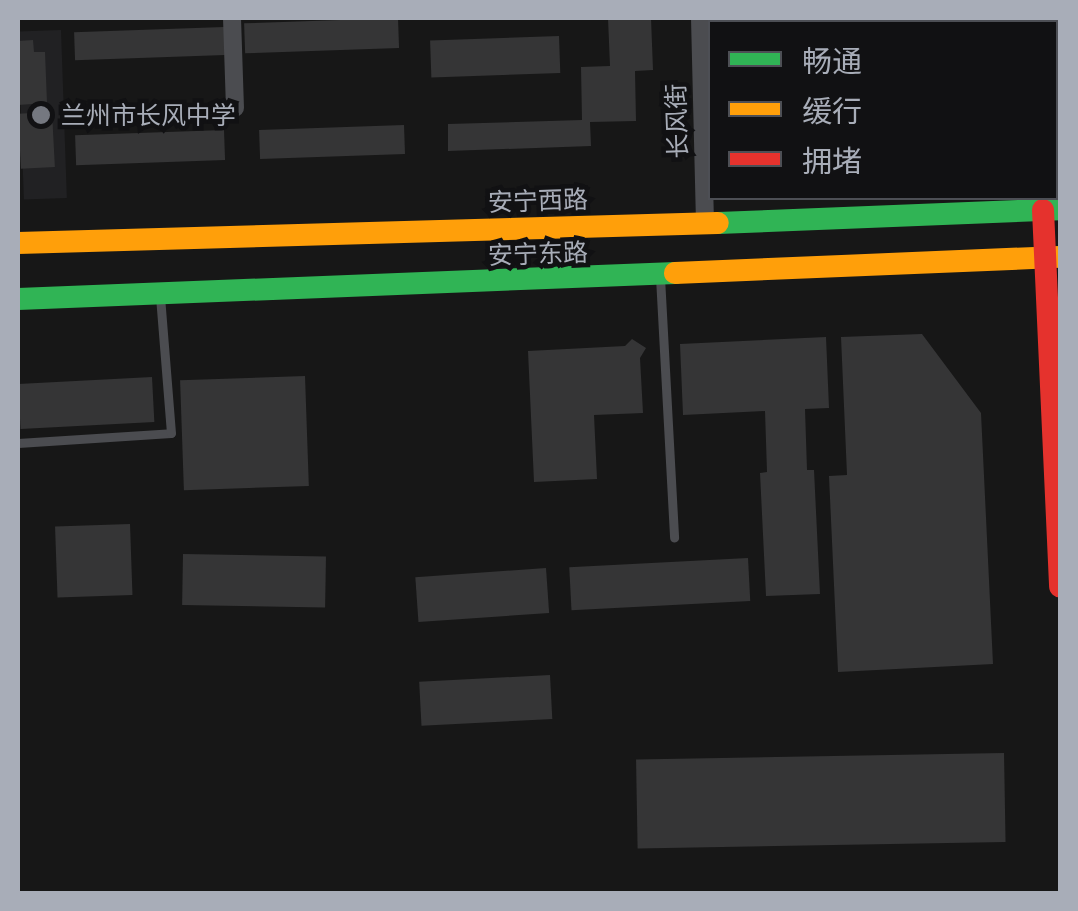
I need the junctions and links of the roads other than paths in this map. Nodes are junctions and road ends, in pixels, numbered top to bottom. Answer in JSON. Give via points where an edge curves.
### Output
{"nodes":[{"id":1,"x":232,"y":18,"type":"edge"},
{"id":2,"x":700,"y":18,"type":"edge"},
{"id":3,"x":235,"y":108,"type":"dead end"},
{"id":4,"x":1052,"y":209,"type":"edge"},
{"id":5,"x":939,"y":214,"type":"junction"},
{"id":6,"x":705,"y":224,"type":"junction"},
{"id":7,"x":18,"y":242,"type":"edge"},
{"id":8,"x":1052,"y":258,"type":"edge"},
{"id":9,"x":938,"y":263,"type":"junction"},
{"id":10,"x":660,"y":276,"type":"junction"},
{"id":11,"x":160,"y":296,"type":"junction"},
{"id":12,"x":18,"y":299,"type":"edge"},
{"id":13,"x":18,"y":443,"type":"edge"},
{"id":14,"x":674,"y":538,"type":"dead end"},
{"id":15,"x":1060,"y":587,"type":"edge"}],
"edges":[{"from":1,"to":3,"type":"street"},
{"from":2,"to":6,"type":"street","name":"长风街"},
{"from":4,"to":5,"type":"main road","name":"安宁西路"},
{"from":4,"to":8,"type":"main road"},
{"from":5,"to":6,"type":"main road","name":"安宁西路"},
{"from":5,"to":9,"type":"main road","via":[[955,238]]},
{"from":6,"to":7,"type":"main road","name":"安宁西路"},
{"from":8,"to":9,"type":"main road","name":"安宁东路"},
{"from":8,"to":15,"type":"main road"},
{"from":9,"to":10,"type":"main road","name":"安宁东路"},
{"from":10,"to":11,"type":"main road","name":"安宁东路"},
{"from":10,"to":14,"type":"lane"},
{"from":11,"to":12,"type":"main road","name":"安宁东路"},
{"from":11,"to":13,"type":"lane","via":[[171,433]]}]}
